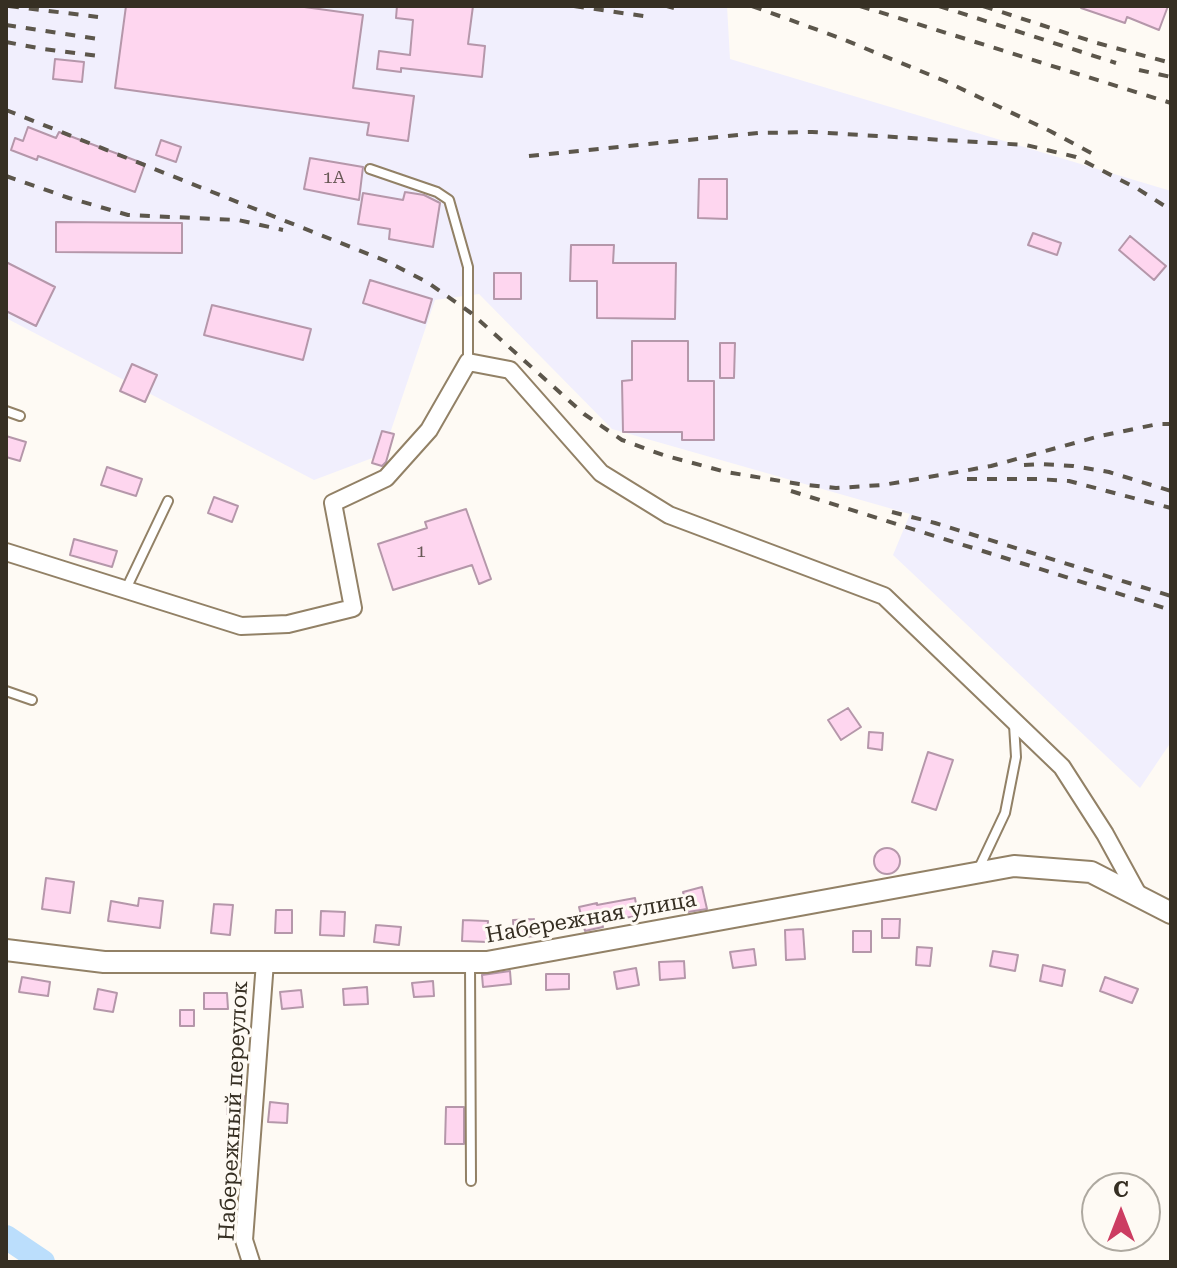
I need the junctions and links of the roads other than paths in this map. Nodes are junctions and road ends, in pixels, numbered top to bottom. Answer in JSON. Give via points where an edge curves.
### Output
{"nodes":[{"id":1,"x":370,"y":169,"type":"dead end"},
{"id":2,"x":468,"y":362,"type":"junction"},
{"id":3,"x":6,"y":411,"type":"edge"},
{"id":4,"x":20,"y":416,"type":"dead end"},
{"id":5,"x":168,"y":501,"type":"dead end"},
{"id":6,"x":6,"y":552,"type":"edge"},
{"id":7,"x":126,"y":589,"type":"junction"},
{"id":8,"x":6,"y":691,"type":"edge"},
{"id":9,"x":32,"y":700,"type":"dead end"},
{"id":10,"x":1014,"y":723,"type":"junction"},
{"id":11,"x":977,"y":873,"type":"junction"},
{"id":12,"x":1140,"y":898,"type":"junction"},
{"id":13,"x":1171,"y":913,"type":"edge"},
{"id":14,"x":6,"y":950,"type":"edge"},
{"id":15,"x":265,"y":962,"type":"junction"},
{"id":16,"x":470,"y":962,"type":"junction"},
{"id":17,"x":471,"y":1181,"type":"dead end"},
{"id":18,"x":251,"y":1262,"type":"edge"}],
"edges":[{"from":1,"to":2,"type":"lane","via":[[449,200],[468,267]]},
{"from":2,"to":7,"type":"street","via":[[429,430],[386,478],[333,503],[353,608],[288,624],[241,626]]},
{"from":2,"to":10,"type":"street","via":[[510,370],[601,473],[669,515],[884,596]]},
{"from":3,"to":4,"type":"lane"},
{"from":5,"to":7,"type":"lane"},
{"from":6,"to":7,"type":"street"},
{"from":8,"to":9,"type":"lane"},
{"from":10,"to":11,"type":"lane","via":[[1016,757],[1005,813]]},
{"from":10,"to":12,"type":"street","via":[[1062,767]]},
{"from":11,"to":12,"type":"street","name":"Набережная улица","via":[[1014,866],[1091,872]]},
{"from":11,"to":16,"type":"street","name":"Набережная улица"},
{"from":12,"to":13,"type":"street","name":"Набережная улица"},
{"from":14,"to":15,"type":"street","name":"Набережная улица","via":[[104,962]]},
{"from":15,"to":16,"type":"street","name":"Набережная улица"},
{"from":15,"to":18,"type":"street","name":"Набережный переулок","via":[[244,1240]]},
{"from":16,"to":17,"type":"lane"}]}
